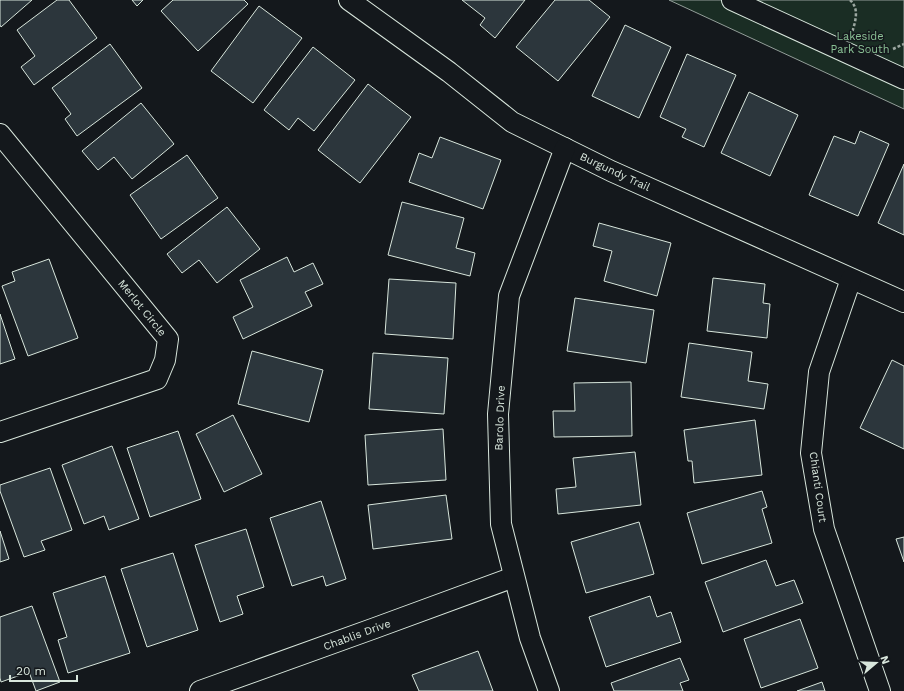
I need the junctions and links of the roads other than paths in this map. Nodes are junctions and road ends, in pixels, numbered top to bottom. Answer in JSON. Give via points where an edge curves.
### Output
{"nodes":[{"id":1,"x":349,"y":0,"type":"edge"},
{"id":2,"x":732,"y":0,"type":"edge"},
{"id":3,"x":904,"y":79,"type":"edge"},
{"id":4,"x":0,"y":134,"type":"edge"},
{"id":5,"x":565,"y":148,"type":"junction"},
{"id":6,"x":851,"y":278,"type":"junction"},
{"id":7,"x":904,"y":302,"type":"edge"},
{"id":8,"x":0,"y":432,"type":"edge"},
{"id":9,"x":514,"y":577,"type":"junction"},
{"id":10,"x":234,"y":685,"type":"edge"},
{"id":11,"x":200,"y":691,"type":"edge"},
{"id":12,"x":549,"y":691,"type":"edge"},
{"id":13,"x":880,"y":691,"type":"edge"}],
"edges":[{"from":1,"to":5,"type":"street","name":"Burgundy Trail","via":[[449,72],[512,122]]},
{"from":2,"to":3,"type":"street"},
{"from":4,"to":8,"type":"street","name":"Merlot Circle","via":[[168,339],[165,360],[157,379]]},
{"from":5,"to":6,"type":"street","name":"Burgundy Trail"},
{"from":5,"to":9,"type":"street","name":"Barolo Drive","via":[[509,296],[498,422],[501,524]]},
{"from":6,"to":7,"type":"street","name":"Burgundy Trail"},
{"from":6,"to":13,"type":"street","name":"Chianti Court","via":[[819,372],[811,453],[824,529]]},
{"from":9,"to":10,"type":"street","name":"Chablis Drive"},
{"from":9,"to":12,"type":"street","name":"Barolo Drive","via":[[530,638]]},
{"from":10,"to":11,"type":"street","name":"Chablis Drive"}]}
